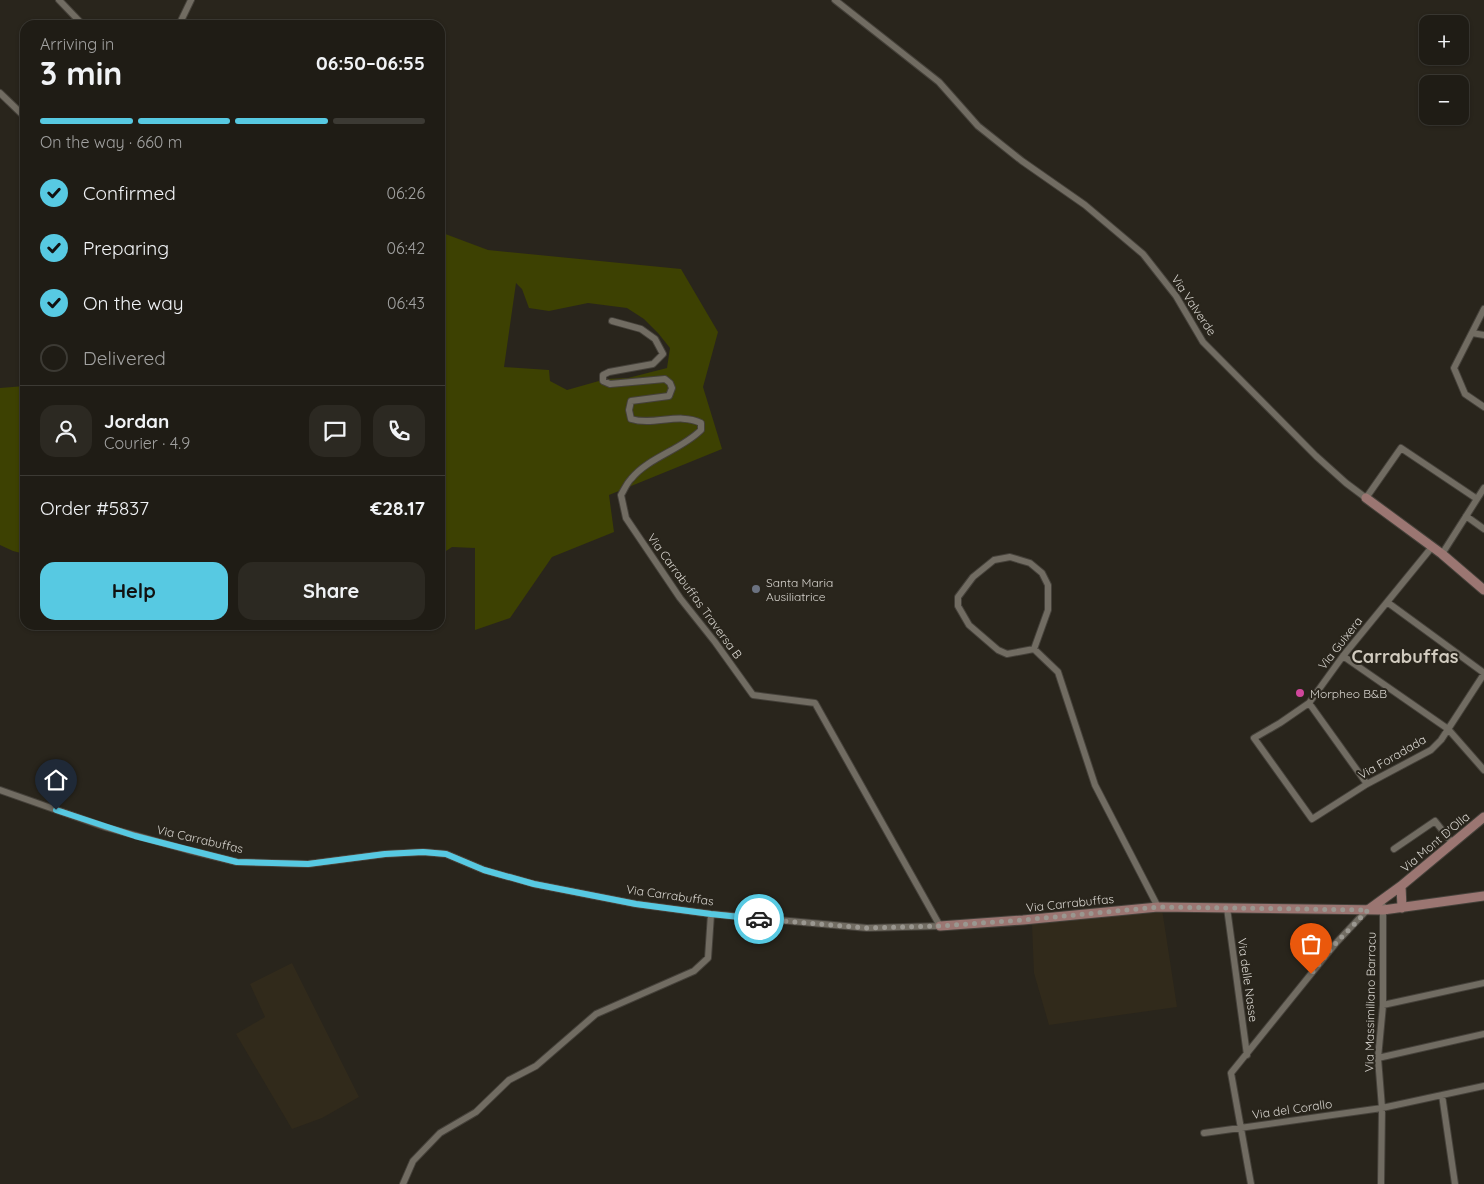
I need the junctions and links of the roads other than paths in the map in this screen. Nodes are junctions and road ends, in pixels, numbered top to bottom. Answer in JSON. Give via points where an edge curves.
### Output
{"nodes":[{"id":1,"x":59,"y":0,"type":"edge"},
{"id":2,"x":191,"y":0,"type":"edge"},
{"id":3,"x":835,"y":0,"type":"edge"},
{"id":4,"x":79,"y":20,"type":"edge"},
{"id":5,"x":181,"y":20,"type":"edge"},
{"id":6,"x":0,"y":93,"type":"edge"},
{"id":7,"x":20,"y":113,"type":"edge"},
{"id":8,"x":1484,"y":309,"type":"edge"},
{"id":9,"x":612,"y":321,"type":"dead end"},
{"id":10,"x":1472,"y":333,"type":"junction"},
{"id":11,"x":1484,"y":335,"type":"edge"},
{"id":12,"x":1484,"y":407,"type":"edge"},
{"id":13,"x":1484,"y":488,"type":"edge"},
{"id":14,"x":1366,"y":498,"type":"junction"},
{"id":15,"x":1477,"y":499,"type":"junction"},
{"id":16,"x":1466,"y":516,"type":"junction"},
{"id":17,"x":1484,"y":529,"type":"edge"},
{"id":18,"x":1432,"y":547,"type":"junction"},
{"id":19,"x":1442,"y":554,"type":"junction"},
{"id":20,"x":1484,"y":590,"type":"edge"},
{"id":21,"x":1387,"y":602,"type":"junction"},
{"id":22,"x":1034,"y":648,"type":"junction"},
{"id":23,"x":1343,"y":656,"type":"junction"},
{"id":24,"x":1484,"y":673,"type":"edge"},
{"id":25,"x":1309,"y":703,"type":"junction"},
{"id":26,"x":1448,"y":729,"type":"junction"},
{"id":27,"x":1484,"y":770,"type":"edge"},
{"id":28,"x":1367,"y":784,"type":"junction"},
{"id":29,"x":0,"y":790,"type":"edge"},
{"id":30,"x":1484,"y":817,"type":"edge"},
{"id":31,"x":1312,"y":819,"type":"joint"},
{"id":32,"x":1453,"y":844,"type":"junction"},
{"id":33,"x":1394,"y":848,"type":"dead end"},
{"id":34,"x":1401,"y":886,"type":"junction"},
{"id":35,"x":1484,"y":896,"type":"edge"},
{"id":36,"x":1383,"y":899,"type":"junction"},
{"id":37,"x":1158,"y":907,"type":"junction"},
{"id":38,"x":1227,"y":908,"type":"junction"},
{"id":39,"x":1402,"y":908,"type":"junction"},
{"id":40,"x":1368,"y":910,"type":"junction"},
{"id":41,"x":1383,"y":910,"type":"junction"},
{"id":42,"x":711,"y":914,"type":"junction"},
{"id":43,"x":940,"y":926,"type":"junction"},
{"id":44,"x":1484,"y":983,"type":"edge"},
{"id":45,"x":1383,"y":1005,"type":"junction"},
{"id":46,"x":1484,"y":1034,"type":"edge"},
{"id":47,"x":1247,"y":1054,"type":"junction"},
{"id":48,"x":1378,"y":1058,"type":"junction"},
{"id":49,"x":1484,"y":1086,"type":"edge"},
{"id":50,"x":1442,"y":1095,"type":"junction"},
{"id":51,"x":1382,"y":1108,"type":"junction"},
{"id":52,"x":1240,"y":1128,"type":"junction"},
{"id":53,"x":1204,"y":1132,"type":"dead end"},
{"id":54,"x":404,"y":1184,"type":"edge"},
{"id":55,"x":1251,"y":1184,"type":"edge"},
{"id":56,"x":1381,"y":1184,"type":"edge"},
{"id":57,"x":1455,"y":1184,"type":"edge"}],
"edges":[{"from":1,"to":4,"type":"street"},
{"from":2,"to":5,"type":"street"},
{"from":3,"to":14,"type":"street","name":"Via Valverde","via":[[939,82],[978,126],[1085,205],[1143,254],[1176,296],[1203,342],[1316,456]]},
{"from":6,"to":7,"type":"street"},
{"from":8,"to":10,"type":"street"},
{"from":9,"to":43,"type":"street","name":"Via Carrabuffas Traversa B","via":[[641,329],[655,339],[663,354],[653,364],[609,372],[603,375],[603,381],[610,384],[665,379],[672,388],[669,396],[631,402],[631,419],[640,422],[684,418],[701,423],[701,430],[690,440],[643,468],[631,479],[621,495],[626,518],[680,598],[753,695],[815,703]]},
{"from":10,"to":11,"type":"street"},
{"from":10,"to":12,"type":"street","via":[[1454,368],[1464,394]]},
{"from":13,"to":15,"type":"street"},
{"from":14,"to":15,"type":"street","via":[[1401,448]]},
{"from":14,"to":18,"type":"street","name":"Via Valverde"},
{"from":15,"to":16,"type":"street"},
{"from":16,"to":17,"type":"street"},
{"from":16,"to":19,"type":"street"},
{"from":18,"to":19,"type":"street","name":"Via Valverde"},
{"from":18,"to":21,"type":"street","name":"Via Guixera"},
{"from":19,"to":20,"type":"street","name":"Via Valverde"},
{"from":21,"to":23,"type":"street","name":"Via Guixera"},
{"from":21,"to":24,"type":"street"},
{"from":22,"to":22,"type":"street","via":[[1048,610],[1048,585],[1042,573],[1030,563],[1010,557],[994,560],[963,588],[958,606],[969,625],[998,650],[1007,654]]},
{"from":22,"to":37,"type":"street","via":[[1058,672],[1095,785]]},
{"from":23,"to":25,"type":"street","name":"Via Guixera"},
{"from":23,"to":26,"type":"street"},
{"from":24,"to":26,"type":"street","name":"Via Foradada"},
{"from":25,"to":28,"type":"street"},
{"from":25,"to":31,"type":"street","name":"Via Guixera","via":[[1254,738]]},
{"from":26,"to":27,"type":"street"},
{"from":26,"to":28,"type":"street","name":"Via Foradada","via":[[1431,750]]},
{"from":28,"to":31,"type":"street","name":"Via Foradada"},
{"from":29,"to":42,"type":"street","name":"Via Carrabuffas","via":[[105,827],[237,862],[308,864],[394,854],[446,854],[484,870],[534,884],[636,904]]},
{"from":30,"to":32,"type":"street","name":"Via Mont D'Olla"},
{"from":32,"to":33,"type":"street","via":[[1435,821]]},
{"from":32,"to":34,"type":"street","name":"Via Mont D'Olla"},
{"from":34,"to":36,"type":"street","name":"Via Mont D'Olla"},
{"from":34,"to":39,"type":"street","name":"Via Mont D'Olla"},
{"from":35,"to":39,"type":"street"},
{"from":36,"to":40,"type":"street","name":"Via Mont D'Olla"},
{"from":36,"to":41,"type":"street"},
{"from":37,"to":38,"type":"street","name":"Via Carrabuffas"},
{"from":37,"to":43,"type":"street","name":"Via Carrabuffas"},
{"from":38,"to":40,"type":"street","name":"Via Carrabuffas"},
{"from":38,"to":47,"type":"street","name":"Via delle Nasse"},
{"from":39,"to":41,"type":"street","name":"Via Carrabuffas"},
{"from":40,"to":41,"type":"street","name":"Via Carrabuffas"},
{"from":40,"to":47,"type":"street","via":[[1336,943]]},
{"from":41,"to":45,"type":"street","name":"Via Massimiliano Barracu"},
{"from":42,"to":43,"type":"street","name":"Via Carrabuffas","via":[[867,928]]},
{"from":42,"to":54,"type":"street","via":[[708,958],[694,971],[596,1014],[536,1066],[509,1080],[476,1112],[440,1133],[413,1161]]},
{"from":44,"to":45,"type":"street"},
{"from":45,"to":48,"type":"street","name":"Via Massimiliano Barracu"},
{"from":46,"to":48,"type":"street"},
{"from":47,"to":52,"type":"street","via":[[1231,1073]]},
{"from":48,"to":51,"type":"street","name":"Via Massimiliano Barracu"},
{"from":49,"to":50,"type":"street","name":"Via del Corallo"},
{"from":50,"to":51,"type":"street","name":"Via del Corallo"},
{"from":50,"to":57,"type":"street"},
{"from":51,"to":52,"type":"street","name":"Via del Corallo"},
{"from":51,"to":56,"type":"street","name":"Via Massimiliano Barracu"},
{"from":52,"to":53,"type":"street","name":"Via del Corallo"},
{"from":52,"to":55,"type":"street"}]}
